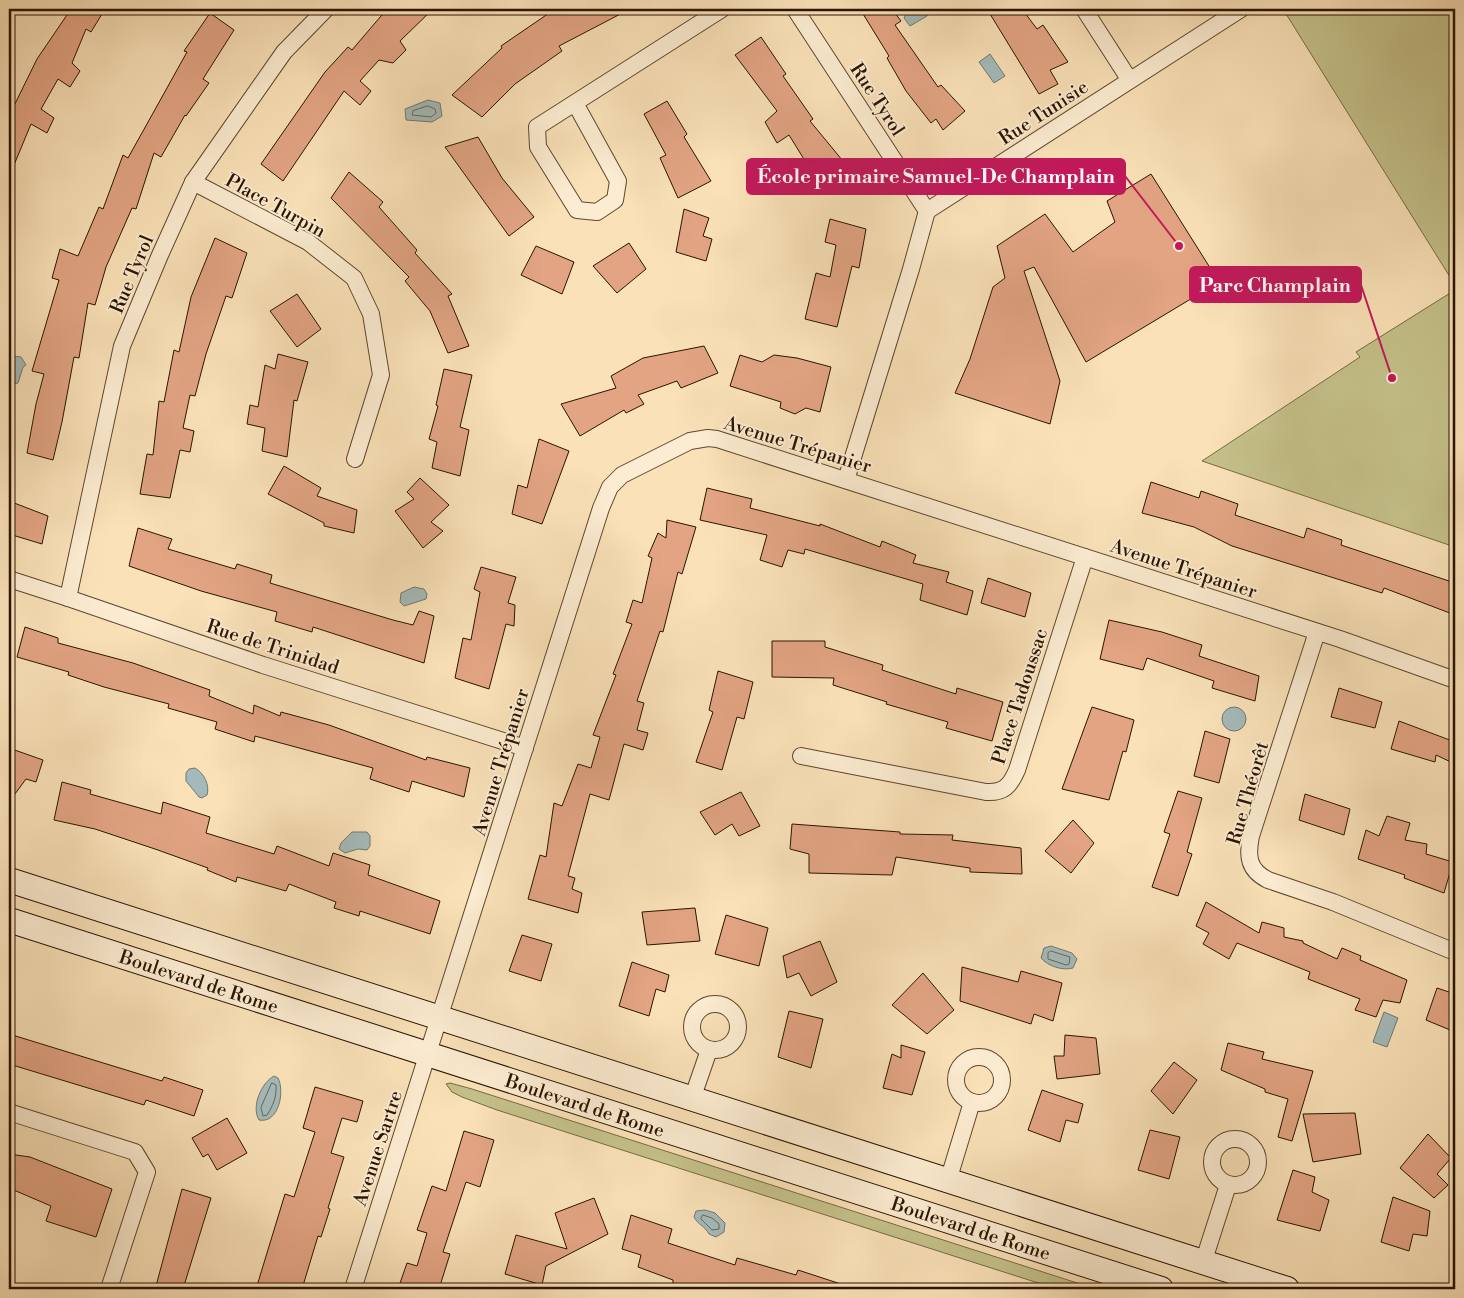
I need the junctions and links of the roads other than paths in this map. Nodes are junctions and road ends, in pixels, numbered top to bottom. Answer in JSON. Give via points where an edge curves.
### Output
{"nodes":[{"id":1,"x":326,"y":9,"type":"edge"},
{"id":2,"x":722,"y":9,"type":"edge"},
{"id":3,"x":795,"y":9,"type":"edge"},
{"id":4,"x":1084,"y":9,"type":"edge"},
{"id":5,"x":1241,"y":9,"type":"edge"},
{"id":6,"x":1129,"y":80,"type":"junction"},
{"id":7,"x":575,"y":103,"type":"junction"},
{"id":8,"x":193,"y":182,"type":"junction"},
{"id":9,"x":927,"y":211,"type":"junction"},
{"id":10,"x":355,"y":459,"type":"dead end"},
{"id":11,"x":846,"y":480,"type":"junction"},
{"id":12,"x":1085,"y":558,"type":"junction"},
{"id":13,"x":9,"y":579,"type":"edge"},
{"id":14,"x":68,"y":598,"type":"junction"},
{"id":15,"x":1317,"y":632,"type":"junction"},
{"id":16,"x":1455,"y":680,"type":"edge"},
{"id":17,"x":525,"y":748,"type":"junction"},
{"id":18,"x":801,"y":756,"type":"dead end"},
{"id":19,"x":9,"y":880,"type":"edge"},
{"id":20,"x":9,"y":920,"type":"edge"},
{"id":21,"x":1455,"y":952,"type":"edge"},
{"id":22,"x":441,"y":1019,"type":"junction"},
{"id":23,"x":709,"y":1050,"type":"dead end"},
{"id":24,"x":428,"y":1055,"type":"junction"},
{"id":25,"x":692,"y":1098,"type":"junction"},
{"id":26,"x":972,"y":1102,"type":"dead end"},
{"id":27,"x":9,"y":1112,"type":"edge"},
{"id":28,"x":948,"y":1181,"type":"junction"},
{"id":29,"x":1228,"y":1185,"type":"dead end"},
{"id":30,"x":1203,"y":1263,"type":"junction"},
{"id":31,"x":109,"y":1289,"type":"edge"},
{"id":32,"x":353,"y":1289,"type":"edge"},
{"id":33,"x":1161,"y":1289,"type":"edge"},
{"id":34,"x":1287,"y":1289,"type":"edge"}],
"edges":[{"from":1,"to":8,"type":"street","name":"Rue Tyrol","via":[[284,52]]},
{"from":2,"to":7,"type":"street"},
{"from":3,"to":9,"type":"street","name":"Rue Tyrol"},
{"from":4,"to":6,"type":"street"},
{"from":5,"to":6,"type":"street","name":"Rue Tunisie"},
{"from":6,"to":9,"type":"street","name":"Rue Tunisie"},
{"from":7,"to":7,"type":"street","via":[[537,127],[538,147],[577,210],[598,212],[615,200],[618,181]]},
{"from":8,"to":10,"type":"street","name":"Place Turpin","via":[[308,242],[354,278],[371,314],[381,375]]},
{"from":8,"to":14,"type":"street","name":"Rue Tyrol","via":[[122,346]]},
{"from":9,"to":11,"type":"street"},
{"from":11,"to":12,"type":"street","name":"Avenue Trépanier"},
{"from":11,"to":17,"type":"street","name":"Avenue Trépanier","via":[[731,442],[708,438],[690,441],[616,479],[601,508]]},
{"from":12,"to":15,"type":"street","name":"Avenue Trépanier"},
{"from":12,"to":18,"type":"street","name":"Place Tadoussac","via":[[1017,770],[1010,785],[1003,790],[986,792]]},
{"from":13,"to":14,"type":"street","name":"Rue de Trinidad"},
{"from":14,"to":17,"type":"street","name":"Rue de Trinidad","via":[[263,665]]},
{"from":15,"to":16,"type":"street","name":"Avenue Trépanier"},
{"from":15,"to":21,"type":"street","name":"Rue Théorêt","via":[[1251,836],[1251,867],[1268,880],[1333,902]]},
{"from":17,"to":22,"type":"street","name":"Avenue Trépanier"},
{"from":19,"to":22,"type":"main road","name":"Boulevard de Rome"},
{"from":20,"to":24,"type":"main road","name":"Boulevard de Rome"},
{"from":22,"to":24,"type":"street","name":"Avenue Sartre"},
{"from":22,"to":25,"type":"main road","name":"Boulevard de Rome"},
{"from":23,"to":25,"type":"street"},
{"from":24,"to":32,"type":"street","name":"Avenue Sartre"},
{"from":24,"to":33,"type":"main road","name":"Boulevard de Rome"},
{"from":25,"to":28,"type":"main road","name":"Boulevard de Rome"},
{"from":26,"to":28,"type":"street","name":"Boulevard de Rome"},
{"from":27,"to":31,"type":"street","via":[[135,1152],[146,1172]]},
{"from":28,"to":30,"type":"main road","name":"Boulevard de Rome"},
{"from":29,"to":30,"type":"street"},
{"from":30,"to":34,"type":"main road","name":"Boulevard de Rome"}]}
